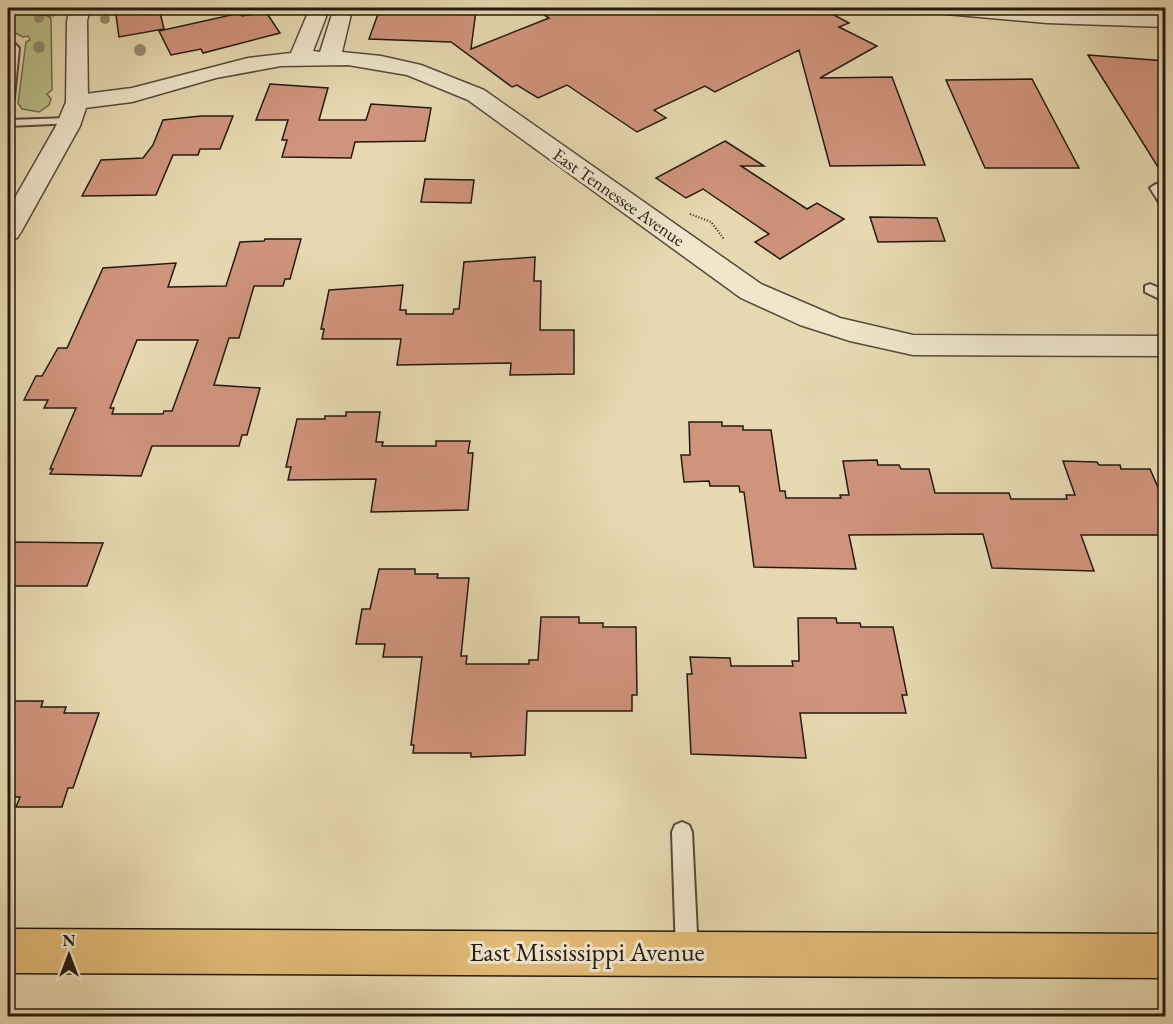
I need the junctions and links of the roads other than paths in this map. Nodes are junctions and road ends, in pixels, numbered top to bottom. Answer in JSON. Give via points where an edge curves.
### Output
{"nodes":[{"id":1,"x":80,"y":8,"type":"edge"},
{"id":2,"x":317,"y":8,"type":"edge"},
{"id":3,"x":946,"y":8,"type":"edge"},
{"id":4,"x":345,"y":9,"type":"edge"},
{"id":5,"x":1166,"y":21,"type":"edge"},
{"id":6,"x":8,"y":40,"type":"edge"},
{"id":7,"x":330,"y":56,"type":"junction"},
{"id":8,"x":300,"y":58,"type":"junction"},
{"id":9,"x":8,"y":98,"type":"edge"},
{"id":10,"x":74,"y":112,"type":"junction"},
{"id":11,"x":8,"y":123,"type":"edge"},
{"id":12,"x":1156,"y":188,"type":"dead end"},
{"id":13,"x":1166,"y":204,"type":"edge"},
{"id":14,"x":8,"y":232,"type":"edge"},
{"id":15,"x":1150,"y":290,"type":"dead end"},
{"id":16,"x":1166,"y":297,"type":"edge"},
{"id":17,"x":1166,"y":346,"type":"edge"},
{"id":18,"x":682,"y":832,"type":"dead end"},
{"id":19,"x":8,"y":951,"type":"edge"},
{"id":20,"x":687,"y":953,"type":"junction"},
{"id":21,"x":1166,"y":956,"type":"edge"}],
"edges":[{"from":1,"to":10,"type":"street"},
{"from":2,"to":4,"type":"lane"},
{"from":2,"to":8,"type":"street"},
{"from":3,"to":5,"type":"street","via":[[1047,17]]},
{"from":4,"to":7,"type":"street"},
{"from":6,"to":9,"type":"lane","via":[[14,55]]},
{"from":7,"to":8,"type":"street","name":"East Tennessee Avenue"},
{"from":7,"to":17,"type":"street","name":"East Tennessee Avenue","via":[[404,67],[451,82],[476,95],[751,291],[830,327],[913,345]]},
{"from":8,"to":10,"type":"street","name":"East Tennessee Avenue","via":[[248,64]]},
{"from":10,"to":11,"type":"lane"},
{"from":10,"to":14,"type":"street"},
{"from":12,"to":13,"type":"lane"},
{"from":15,"to":16,"type":"lane"},
{"from":18,"to":20,"type":"lane"},
{"from":19,"to":20,"type":"main road","name":"East Mississippi Avenue"},
{"from":20,"to":21,"type":"main road","name":"East Mississippi Avenue"}]}
